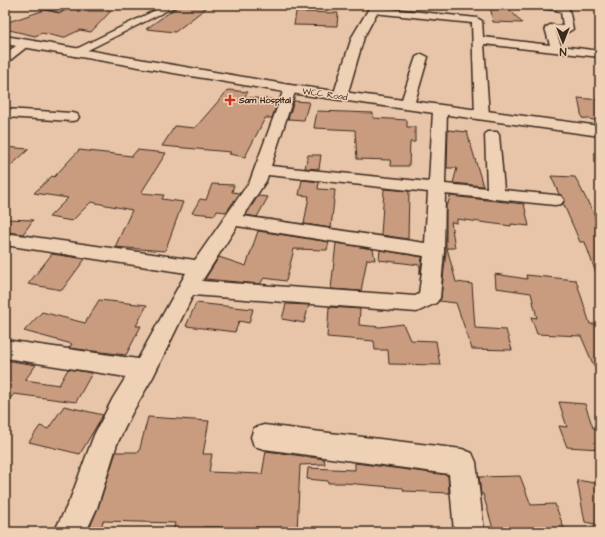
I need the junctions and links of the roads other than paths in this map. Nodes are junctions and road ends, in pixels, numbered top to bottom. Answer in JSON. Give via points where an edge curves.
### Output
{"nodes":[{"id":1,"x":43,"y":5,"type":"edge"},
{"id":2,"x":173,"y":5,"type":"edge"},
{"id":3,"x":540,"y":5,"type":"edge"},
{"id":4,"x":558,"y":6,"type":"edge"},
{"id":5,"x":60,"y":8,"type":"dead end"},
{"id":6,"x":374,"y":8,"type":"edge"},
{"id":7,"x":5,"y":40,"type":"edge"},
{"id":8,"x":478,"y":40,"type":"junction"},
{"id":9,"x":24,"y":44,"type":"junction"},
{"id":10,"x":557,"y":50,"type":"junction"},
{"id":11,"x":74,"y":53,"type":"junction"},
{"id":12,"x":600,"y":54,"type":"edge"},
{"id":13,"x":422,"y":57,"type":"dead end"},
{"id":14,"x":5,"y":59,"type":"edge"},
{"id":15,"x":290,"y":89,"type":"junction"},
{"id":16,"x":340,"y":96,"type":"junction"},
{"id":17,"x":407,"y":105,"type":"junction"},
{"id":18,"x":440,"y":111,"type":"junction"},
{"id":19,"x":5,"y":113,"type":"edge"},
{"id":20,"x":482,"y":116,"type":"junction"},
{"id":21,"x":72,"y":117,"type":"dead end"},
{"id":22,"x":600,"y":131,"type":"edge"},
{"id":23,"x":492,"y":135,"type":"dead end"},
{"id":24,"x":261,"y":170,"type":"junction"},
{"id":25,"x":436,"y":188,"type":"junction"},
{"id":26,"x":496,"y":194,"type":"junction"},
{"id":27,"x":554,"y":200,"type":"dead end"},
{"id":28,"x":231,"y":220,"type":"junction"},
{"id":29,"x":5,"y":239,"type":"edge"},
{"id":30,"x":434,"y":252,"type":"junction"},
{"id":31,"x":200,"y":268,"type":"junction"},
{"id":32,"x":187,"y":287,"type":"junction"},
{"id":33,"x":5,"y":349,"type":"edge"},
{"id":34,"x":144,"y":370,"type":"junction"},
{"id":35,"x":264,"y":437,"type":"dead end"},
{"id":36,"x":69,"y":532,"type":"edge"},
{"id":37,"x":469,"y":532,"type":"edge"}],
"edges":[{"from":1,"to":5,"type":"street"},
{"from":2,"to":11,"type":"street"},
{"from":3,"to":4,"type":"street"},
{"from":4,"to":10,"type":"street","via":[[566,11],[568,29],[550,28]]},
{"from":6,"to":8,"type":"street","via":[[475,20],[479,23]]},
{"from":6,"to":16,"type":"main road","via":[[358,37]]},
{"from":7,"to":9,"type":"main road","name":"WCC Road"},
{"from":8,"to":10,"type":"street"},
{"from":8,"to":20,"type":"street"},
{"from":9,"to":11,"type":"main road","name":"WCC Road"},
{"from":9,"to":14,"type":"street"},
{"from":10,"to":12,"type":"street"},
{"from":11,"to":15,"type":"main road","name":"WCC Road"},
{"from":13,"to":17,"type":"street"},
{"from":15,"to":16,"type":"main road","name":"WCC Road"},
{"from":15,"to":24,"type":"street"},
{"from":16,"to":17,"type":"main road","name":"WCC Road"},
{"from":17,"to":18,"type":"main road","name":"WCC Road"},
{"from":18,"to":20,"type":"main road","name":"WCC Road"},
{"from":18,"to":25,"type":"street"},
{"from":19,"to":21,"type":"street"},
{"from":20,"to":22,"type":"main road","name":"WCC Road"},
{"from":23,"to":26,"type":"street"},
{"from":24,"to":25,"type":"street"},
{"from":24,"to":28,"type":"street","via":[[258,181]]},
{"from":25,"to":26,"type":"street"},
{"from":25,"to":30,"type":"street"},
{"from":26,"to":27,"type":"street"},
{"from":28,"to":30,"type":"street"},
{"from":28,"to":31,"type":"street"},
{"from":29,"to":31,"type":"street"},
{"from":30,"to":32,"type":"street","via":[[429,298],[417,304]]},
{"from":31,"to":32,"type":"street"},
{"from":32,"to":34,"type":"street"},
{"from":33,"to":34,"type":"street"},
{"from":34,"to":36,"type":"street","via":[[122,406],[107,438],[82,508]]},
{"from":35,"to":37,"type":"street","via":[[462,462]]}]}
